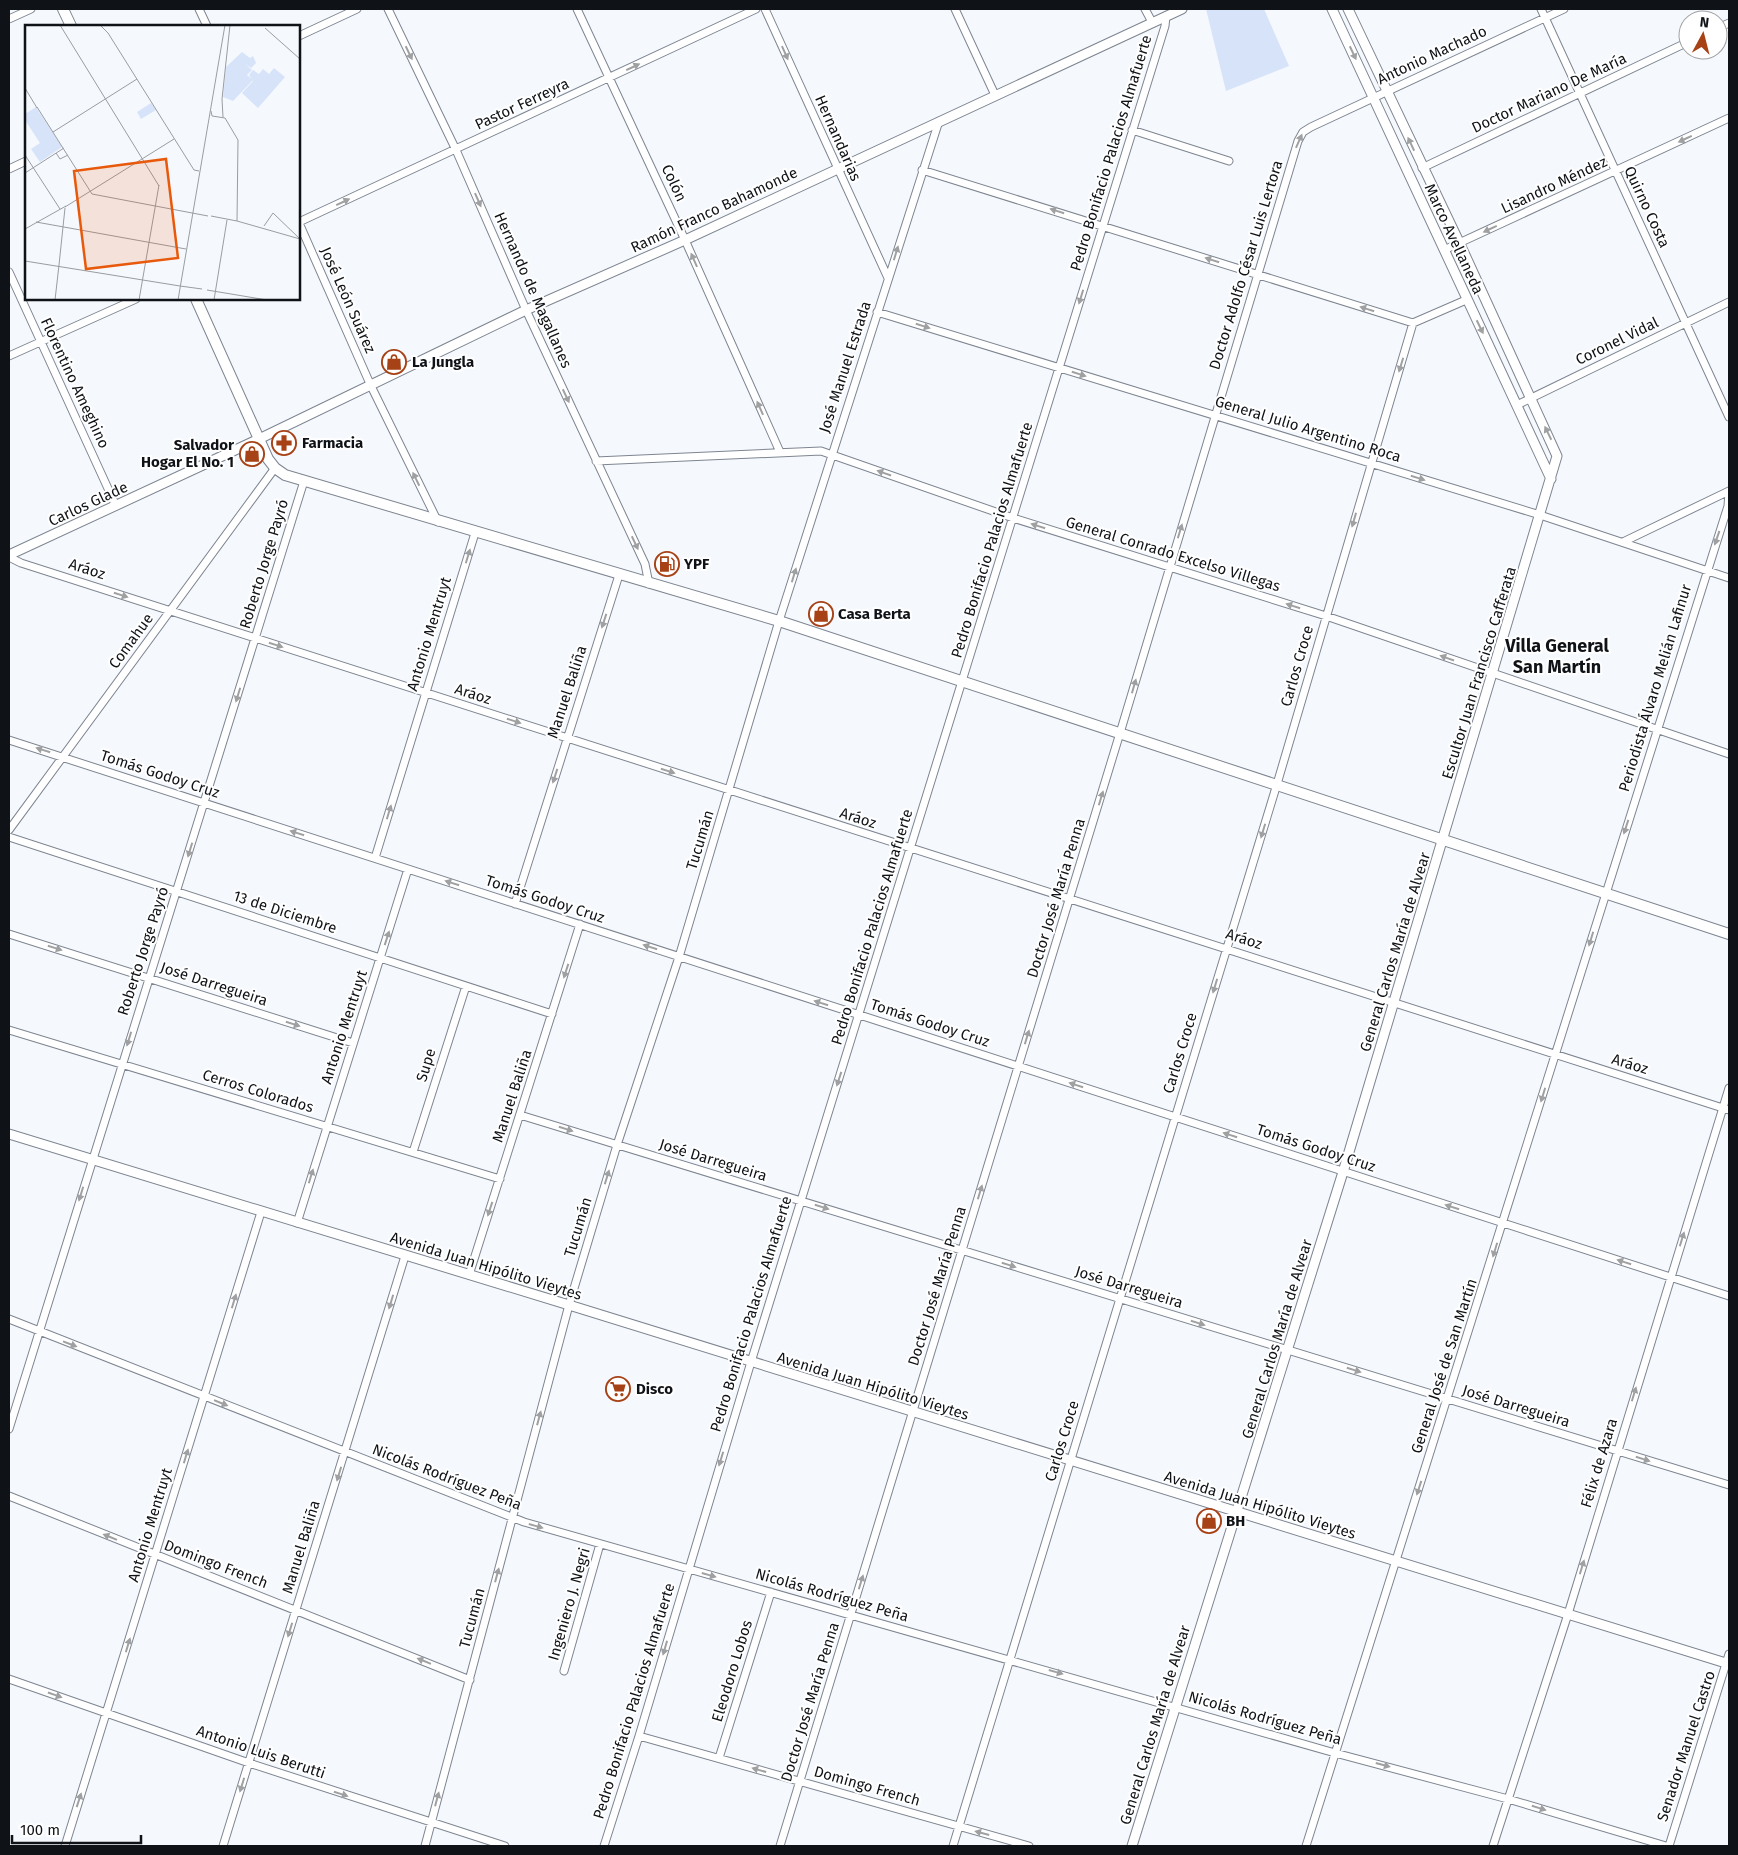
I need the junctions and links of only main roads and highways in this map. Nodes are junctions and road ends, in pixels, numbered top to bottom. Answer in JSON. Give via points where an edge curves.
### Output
{"nodes":[{"id":1,"x":63,"y":9,"type":"edge"},
{"id":2,"x":71,"y":25,"type":"edge"},
{"id":3,"x":196,"y":300,"type":"edge"},
{"id":4,"x":1729,"y":934,"type":"edge"}],
"edges":[{"from":1,"to":2,"type":"main road"},
{"from":3,"to":4,"type":"main road","via":[[259,439],[275,468],[285,475],[779,621]]}]}
